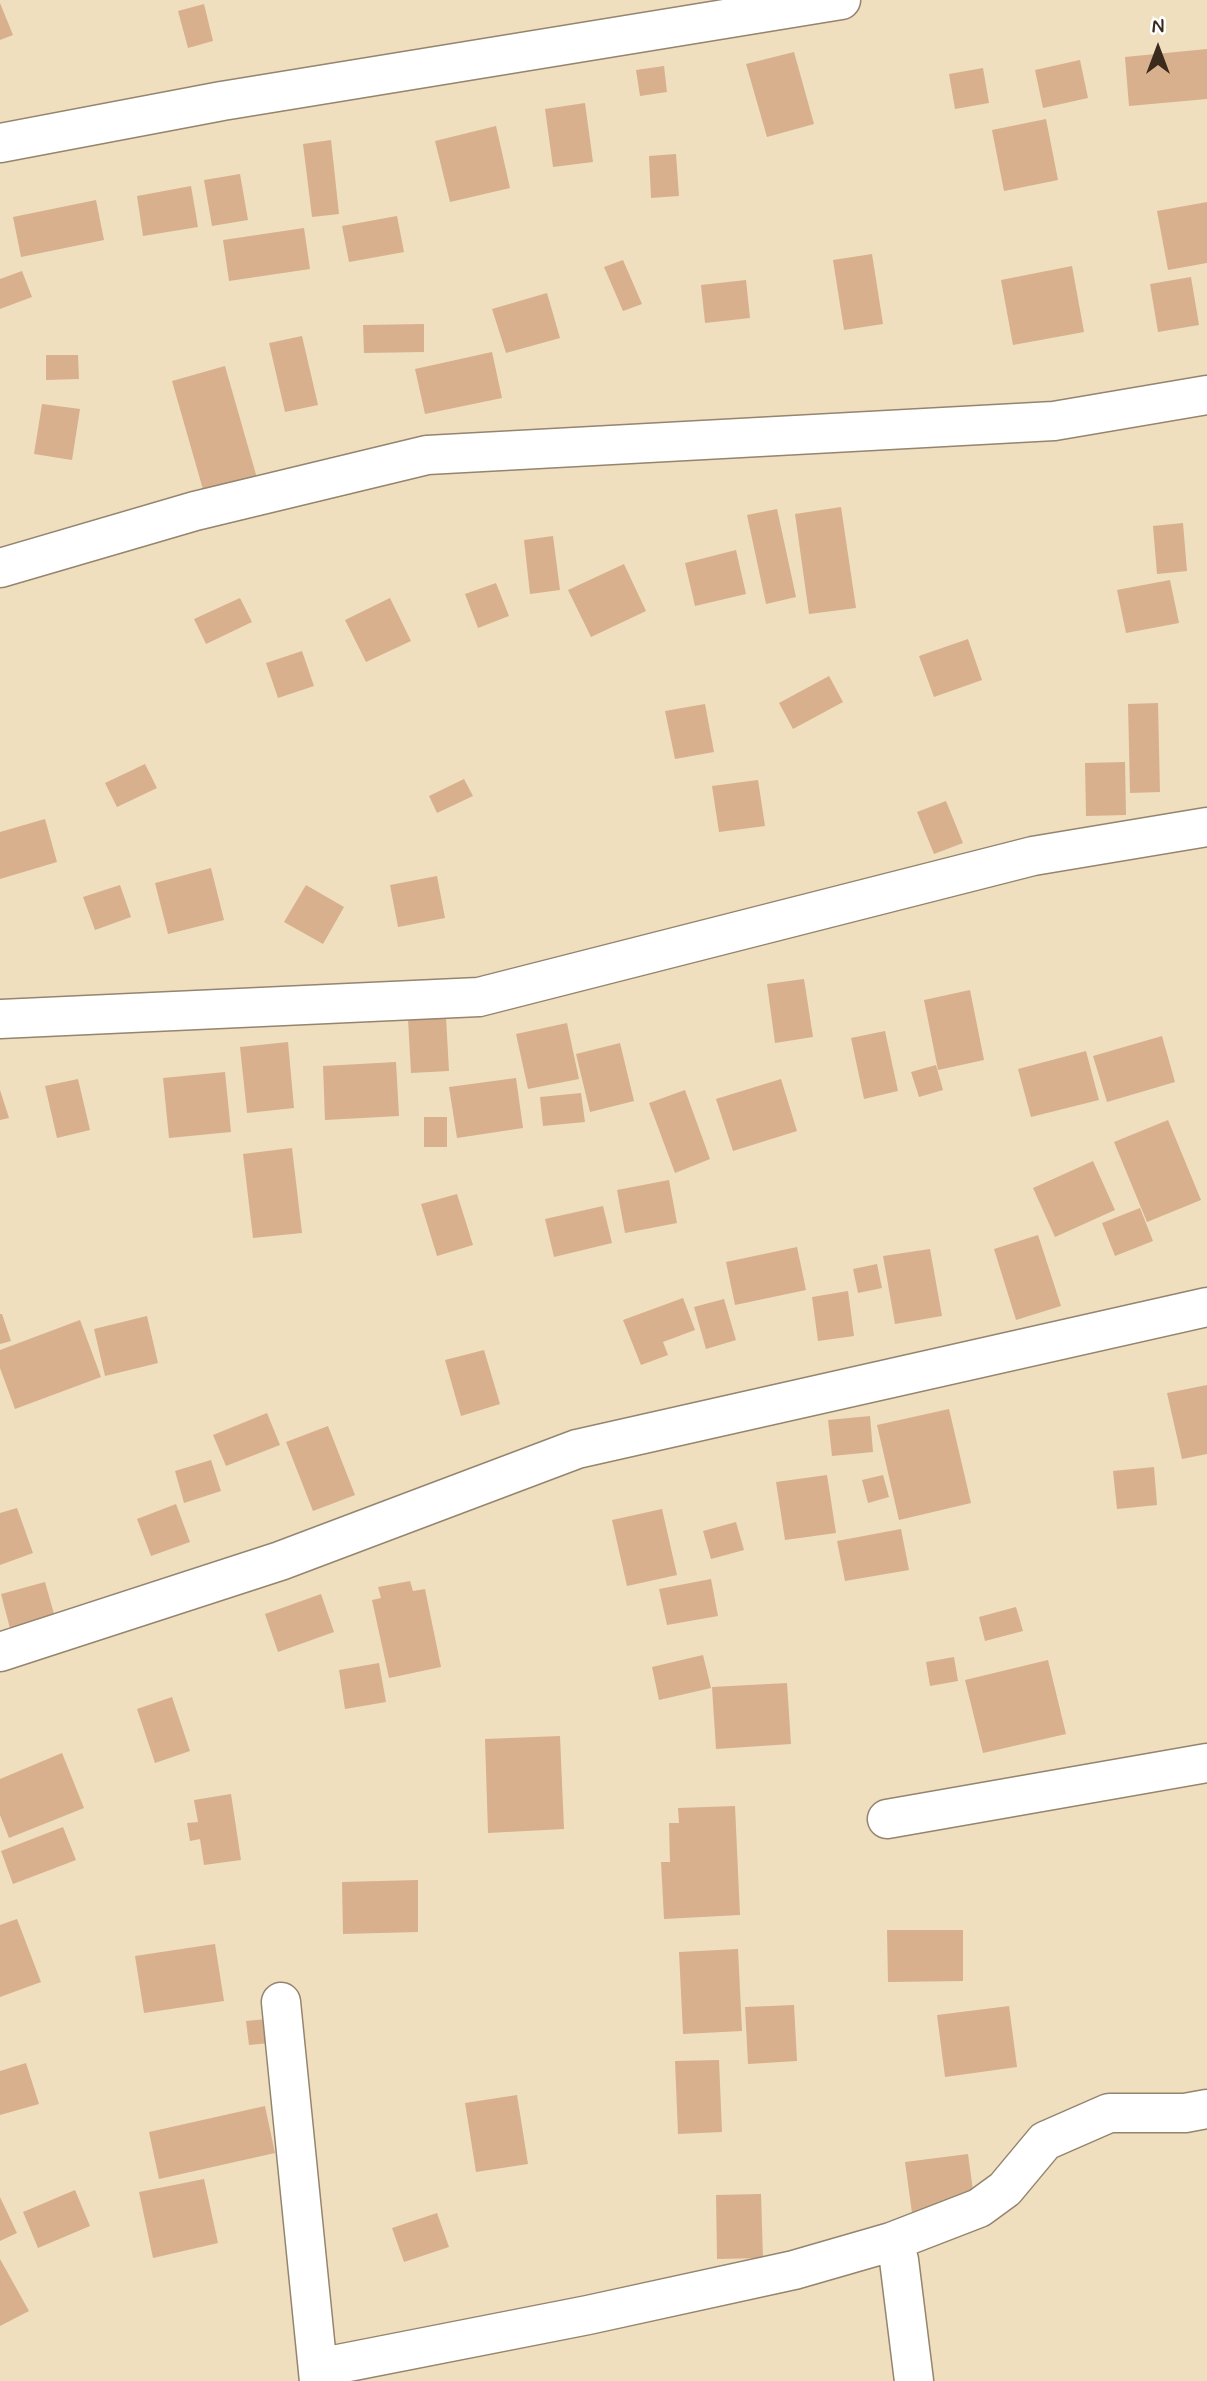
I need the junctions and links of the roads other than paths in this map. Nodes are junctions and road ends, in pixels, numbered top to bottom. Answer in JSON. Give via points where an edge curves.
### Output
{"nodes":[{"id":1,"x":841,"y":0,"type":"edge"},
{"id":2,"x":0,"y":143,"type":"edge"},
{"id":3,"x":1207,"y":395,"type":"edge"},
{"id":4,"x":0,"y":568,"type":"edge"},
{"id":5,"x":1207,"y":827,"type":"edge"},
{"id":6,"x":0,"y":1020,"type":"edge"},
{"id":7,"x":1207,"y":1307,"type":"edge"},
{"id":8,"x":0,"y":1652,"type":"edge"},
{"id":9,"x":1207,"y":1763,"type":"edge"},
{"id":10,"x":887,"y":1819,"type":"dead end"},
{"id":11,"x":281,"y":2002,"type":"dead end"},
{"id":12,"x":1207,"y":2109,"type":"edge"},
{"id":13,"x":891,"y":2242,"type":"junction"},
{"id":14,"x":318,"y":2375,"type":"edge"},
{"id":15,"x":914,"y":2381,"type":"edge"}],
"edges":[{"from":1,"to":2,"type":"street","via":[[222,101]]},
{"from":3,"to":4,"type":"street","via":[[1054,421],[427,455],[195,511]]},
{"from":5,"to":6,"type":"street","via":[[1032,856],[479,997]]},
{"from":7,"to":8,"type":"street","via":[[577,1449],[280,1561]]},
{"from":9,"to":10,"type":"street"},
{"from":11,"to":14,"type":"street"},
{"from":12,"to":13,"type":"street","via":[[1109,2113],[1045,2141],[1005,2189],[979,2208]]},
{"from":13,"to":14,"type":"street","via":[[794,2270]]},
{"from":13,"to":15,"type":"street","via":[[899,2260]]}]}
